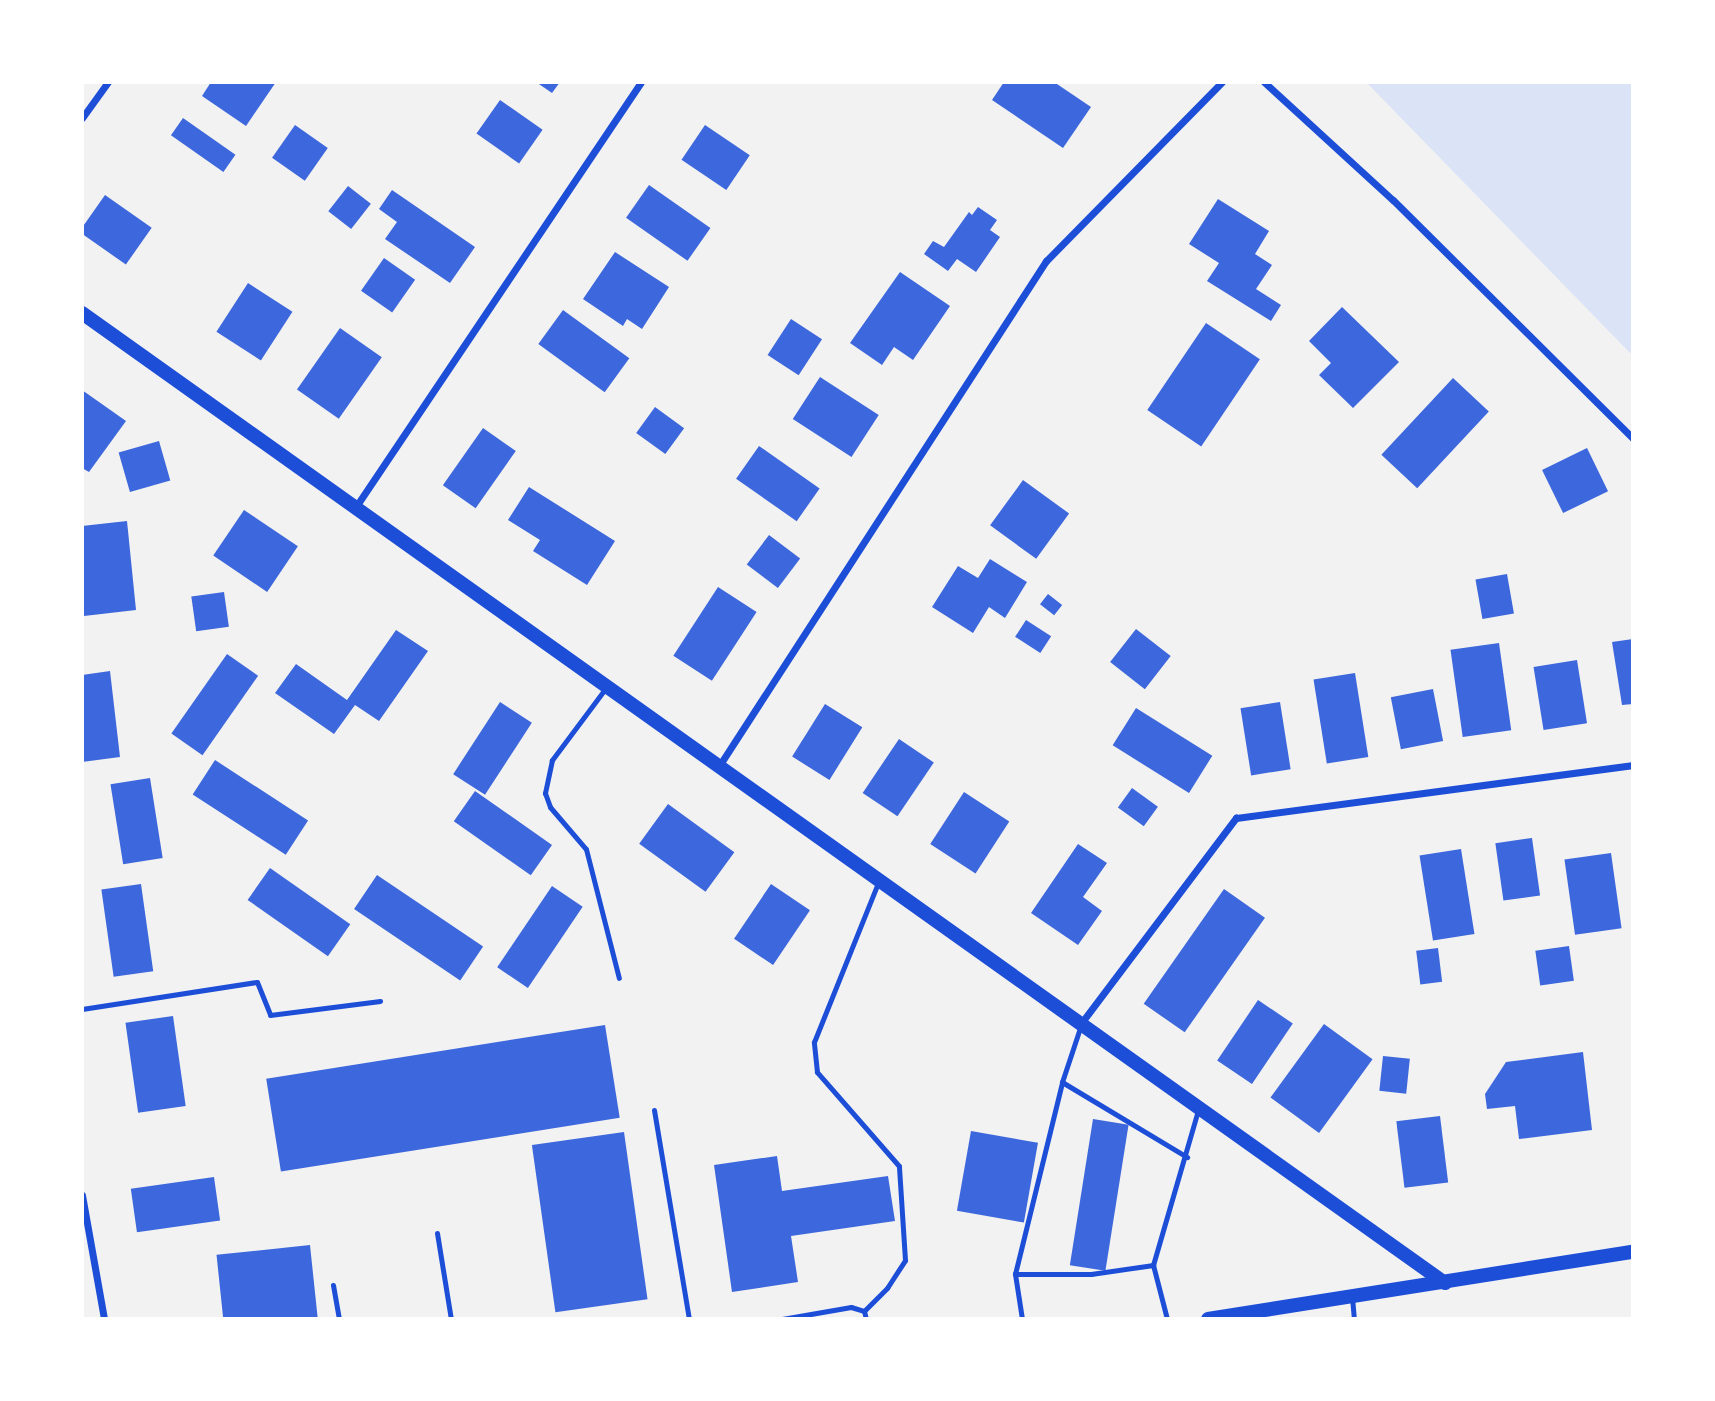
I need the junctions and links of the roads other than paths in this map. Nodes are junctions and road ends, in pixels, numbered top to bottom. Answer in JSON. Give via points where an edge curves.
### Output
{"nodes":[{"id":1,"x":108,"y":82,"type":"edge"},
{"id":2,"x":641,"y":82,"type":"edge"},
{"id":3,"x":1222,"y":82,"type":"edge"},
{"id":4,"x":1264,"y":82,"type":"edge"},
{"id":5,"x":82,"y":118,"type":"edge"},
{"id":6,"x":82,"y":313,"type":"edge"},
{"id":7,"x":1633,"y":438,"type":"edge"},
{"id":8,"x":357,"y":505,"type":"junction"},
{"id":9,"x":607,"y":686,"type":"junction"},
{"id":10,"x":1633,"y":765,"type":"edge"},
{"id":11,"x":719,"y":766,"type":"junction"},
{"id":12,"x":879,"y":880,"type":"junction"},
{"id":13,"x":619,"y":978,"type":"dead end"},
{"id":14,"x":380,"y":1001,"type":"dead end"},
{"id":15,"x":82,"y":1009,"type":"edge"},
{"id":16,"x":1082,"y":1022,"type":"junction"},
{"id":17,"x":1062,"y":1082,"type":"junction"},
{"id":18,"x":654,"y":1110,"type":"dead end"},
{"id":19,"x":1198,"y":1110,"type":"junction"},
{"id":20,"x":1187,"y":1157,"type":"junction"},
{"id":21,"x":82,"y":1195,"type":"edge"},
{"id":22,"x":85,"y":1232,"type":"edge"},
{"id":23,"x":437,"y":1233,"type":"dead end"},
{"id":24,"x":1633,"y":1252,"type":"edge"},
{"id":25,"x":1153,"y":1265,"type":"junction"},
{"id":26,"x":1016,"y":1274,"type":"junction"},
{"id":27,"x":1445,"y":1283,"type":"junction"},
{"id":28,"x":333,"y":1285,"type":"dead end"},
{"id":29,"x":1352,"y":1297,"type":"junction"},
{"id":30,"x":864,"y":1311,"type":"junction"},
{"id":31,"x":104,"y":1319,"type":"edge"},
{"id":32,"x":339,"y":1319,"type":"edge"},
{"id":33,"x":451,"y":1319,"type":"edge"},
{"id":34,"x":689,"y":1319,"type":"edge"},
{"id":35,"x":782,"y":1319,"type":"edge"},
{"id":36,"x":866,"y":1319,"type":"edge"},
{"id":37,"x":1022,"y":1319,"type":"edge"},
{"id":38,"x":1167,"y":1319,"type":"edge"},
{"id":39,"x":1208,"y":1319,"type":"edge"},
{"id":40,"x":1354,"y":1319,"type":"edge"}],
"edges":[{"from":1,"to":5,"type":"street"},
{"from":2,"to":8,"type":"street"},
{"from":3,"to":11,"type":"street","via":[[1046,261]]},
{"from":4,"to":7,"type":"street","via":[[1393,200]]},
{"from":6,"to":8,"type":"main road"},
{"from":8,"to":9,"type":"main road"},
{"from":9,"to":11,"type":"main road"},
{"from":9,"to":13,"type":"lane","via":[[552,760],[545,793],[550,807],[586,849]]},
{"from":10,"to":16,"type":"street","via":[[1236,818]]},
{"from":11,"to":12,"type":"main road"},
{"from":12,"to":16,"type":"main road"},
{"from":12,"to":30,"type":"lane","via":[[814,1042],[817,1072],[899,1166],[905,1260],[887,1288]]},
{"from":14,"to":15,"type":"lane","via":[[270,1015],[257,982]]},
{"from":16,"to":17,"type":"lane"},
{"from":16,"to":19,"type":"main road"},
{"from":17,"to":20,"type":"lane"},
{"from":17,"to":26,"type":"lane"},
{"from":18,"to":34,"type":"lane"},
{"from":19,"to":20,"type":"lane"},
{"from":19,"to":27,"type":"main road"},
{"from":20,"to":25,"type":"lane"},
{"from":21,"to":22,"type":"street"},
{"from":22,"to":31,"type":"street"},
{"from":23,"to":33,"type":"lane"},
{"from":24,"to":27,"type":"main road"},
{"from":25,"to":26,"type":"lane","via":[[1091,1274]]},
{"from":25,"to":38,"type":"lane"},
{"from":26,"to":37,"type":"lane"},
{"from":27,"to":29,"type":"main road"},
{"from":28,"to":32,"type":"lane"},
{"from":29,"to":39,"type":"main road"},
{"from":29,"to":40,"type":"lane"},
{"from":30,"to":35,"type":"lane","via":[[851,1307]]},
{"from":30,"to":36,"type":"lane"}]}
